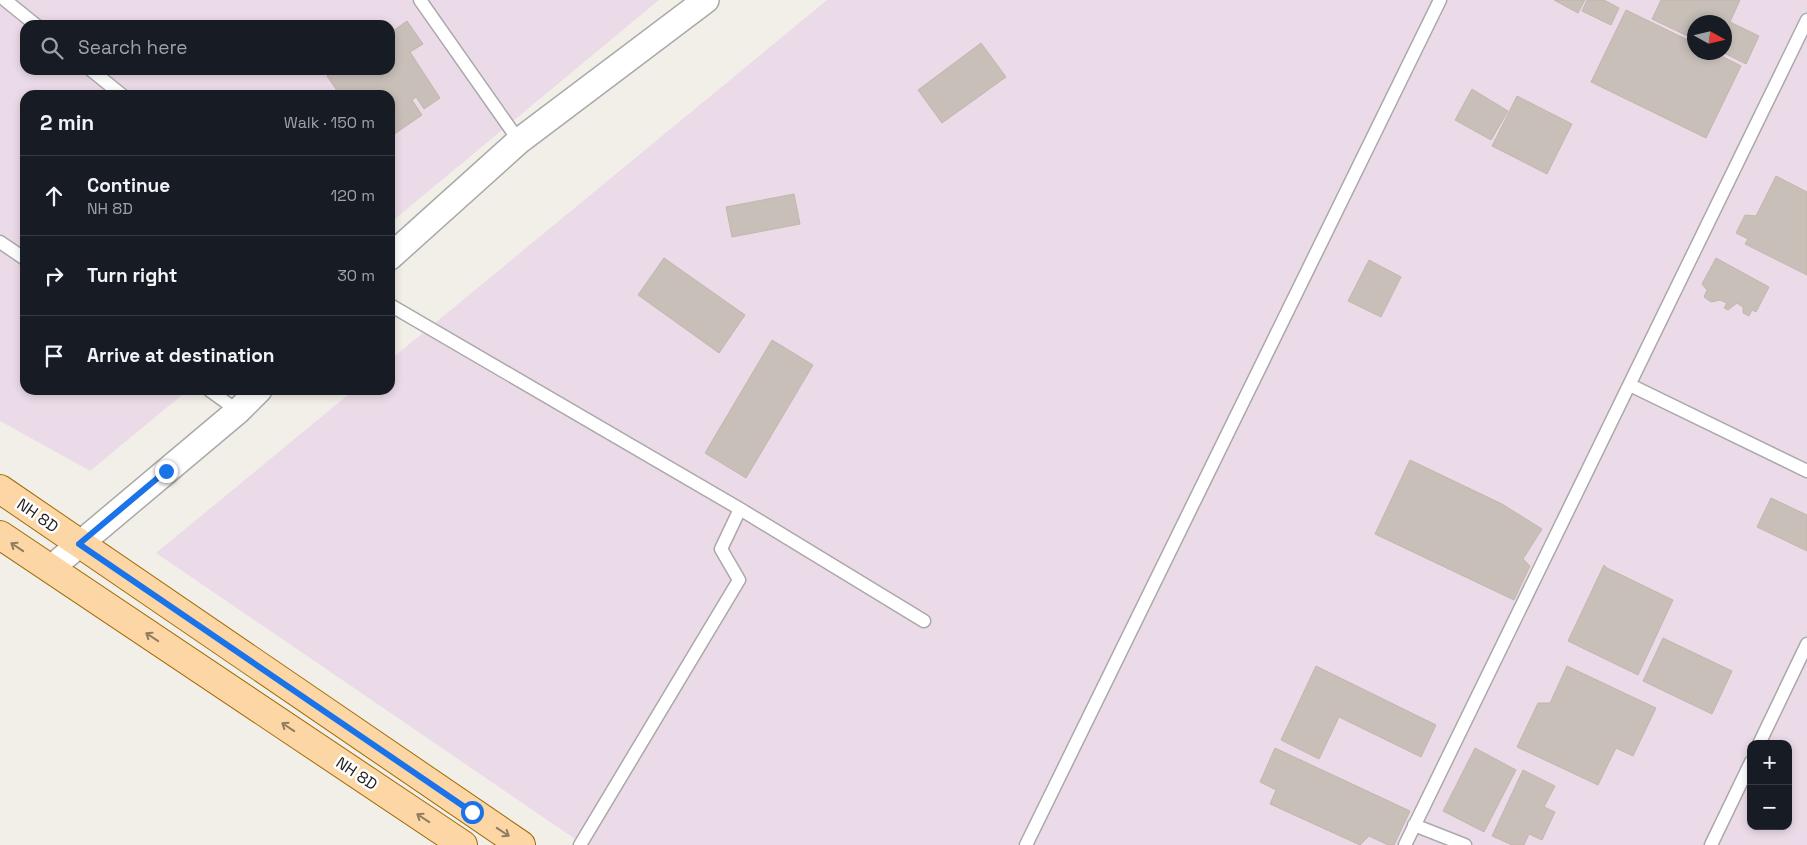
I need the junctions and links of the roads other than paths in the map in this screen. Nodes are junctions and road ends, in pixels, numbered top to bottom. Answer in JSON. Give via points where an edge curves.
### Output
{"nodes":[{"id":1,"x":5,"y":0,"type":"edge"},
{"id":2,"x":420,"y":0,"type":"edge"},
{"id":3,"x":706,"y":0,"type":"edge"},
{"id":4,"x":1440,"y":0,"type":"edge"},
{"id":5,"x":30,"y":20,"type":"edge"},
{"id":6,"x":1807,"y":20,"type":"edge"},
{"id":7,"x":97,"y":75,"type":"edge"},
{"id":8,"x":116,"y":90,"type":"edge"},
{"id":9,"x":519,"y":142,"type":"junction"},
{"id":10,"x":0,"y":242,"type":"edge"},
{"id":11,"x":395,"y":253,"type":"edge"},
{"id":12,"x":20,"y":256,"type":"edge"},
{"id":13,"x":395,"y":308,"type":"edge"},
{"id":14,"x":1630,"y":385,"type":"junction"},
{"id":15,"x":216,"y":395,"type":"edge"},
{"id":16,"x":254,"y":395,"type":"edge"},
{"id":17,"x":238,"y":411,"type":"junction"},
{"id":18,"x":1807,"y":471,"type":"edge"},
{"id":19,"x":0,"y":489,"type":"edge"},
{"id":20,"x":740,"y":509,"type":"junction"},
{"id":21,"x":0,"y":535,"type":"edge"},
{"id":22,"x":79,"y":544,"type":"junction"},
{"id":23,"x":50,"y":568,"type":"junction"},
{"id":24,"x":924,"y":621,"type":"dead end"},
{"id":25,"x":1807,"y":644,"type":"edge"},
{"id":26,"x":1761,"y":740,"type":"edge"},
{"id":27,"x":1747,"y":770,"type":"edge"},
{"id":28,"x":1414,"y":825,"type":"junction"},
{"id":29,"x":463,"y":845,"type":"edge"},
{"id":30,"x":522,"y":845,"type":"edge"},
{"id":31,"x":580,"y":845,"type":"edge"},
{"id":32,"x":1026,"y":845,"type":"edge"},
{"id":33,"x":1405,"y":845,"type":"edge"},
{"id":34,"x":1465,"y":845,"type":"edge"},
{"id":35,"x":1711,"y":845,"type":"edge"}],
"edges":[{"from":1,"to":5,"type":"lane"},
{"from":2,"to":9,"type":"lane"},
{"from":3,"to":9,"type":"street"},
{"from":4,"to":32,"type":"lane"},
{"from":6,"to":14,"type":"lane"},
{"from":7,"to":8,"type":"lane"},
{"from":9,"to":11,"type":"street"},
{"from":10,"to":12,"type":"lane"},
{"from":13,"to":20,"type":"lane"},
{"from":14,"to":18,"type":"lane"},
{"from":14,"to":28,"type":"lane"},
{"from":15,"to":17,"type":"lane"},
{"from":16,"to":17,"type":"street"},
{"from":17,"to":22,"type":"street"},
{"from":19,"to":22,"type":"main road","name":"NH 8D"},
{"from":20,"to":24,"type":"lane"},
{"from":20,"to":31,"type":"lane","via":[[721,549],[739,580]]},
{"from":23,"to":21,"type":"main road","name":"NH 8D","one_way":true},
{"from":22,"to":23,"type":"street"},
{"from":22,"to":30,"type":"main road","name":"NH 8D","one_way":true},
{"from":29,"to":23,"type":"main road","name":"NH 8D","one_way":true},
{"from":25,"to":26,"type":"lane"},
{"from":27,"to":35,"type":"lane"},
{"from":28,"to":33,"type":"lane"},
{"from":28,"to":34,"type":"lane"}]}
